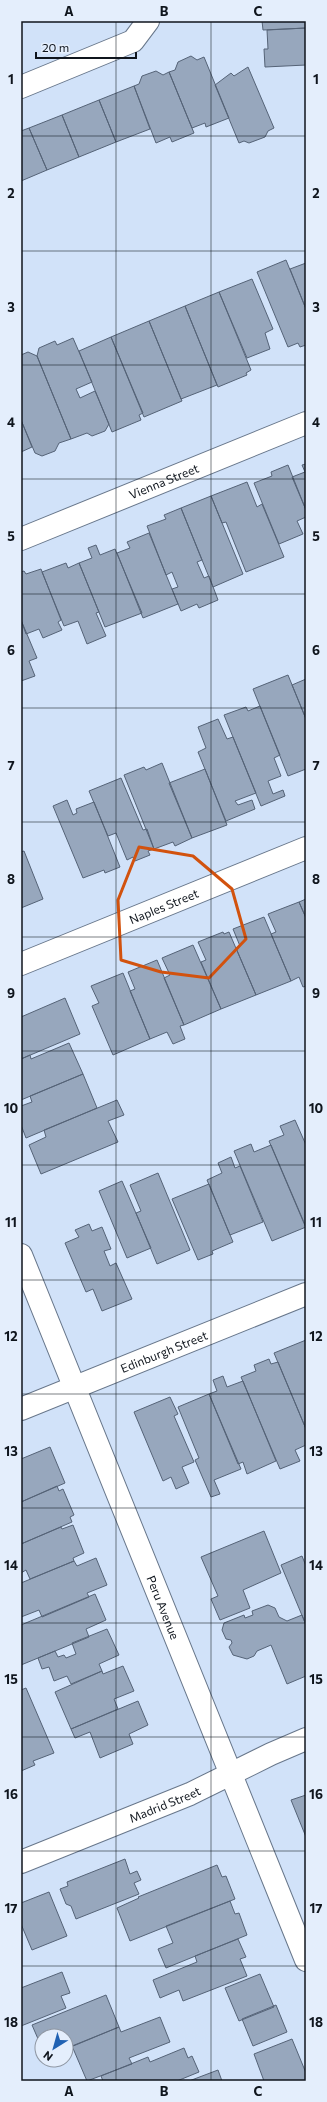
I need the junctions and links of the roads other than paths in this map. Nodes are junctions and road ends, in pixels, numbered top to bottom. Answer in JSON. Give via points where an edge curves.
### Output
{"nodes":[{"id":1,"x":148,"y":21,"type":"edge"},
{"id":2,"x":21,"y":87,"type":"edge"},
{"id":3,"x":306,"y":423,"type":"edge"},
{"id":4,"x":21,"y":539,"type":"edge"},
{"id":5,"x":306,"y":848,"type":"edge"},
{"id":6,"x":21,"y":964,"type":"edge"},
{"id":7,"x":21,"y":1255,"type":"edge"},
{"id":8,"x":306,"y":1294,"type":"edge"},
{"id":9,"x":74,"y":1388,"type":"junction"},
{"id":10,"x":21,"y":1409,"type":"edge"},
{"id":11,"x":306,"y":1739,"type":"edge"},
{"id":12,"x":231,"y":1774,"type":"junction"},
{"id":13,"x":21,"y":1862,"type":"edge"},
{"id":14,"x":306,"y":1960,"type":"edge"}],
"edges":[{"from":1,"to":2,"type":"street","via":[[133,41]]},
{"from":3,"to":4,"type":"street","name":"Vienna Street"},
{"from":5,"to":6,"type":"street","name":"Naples Street"},
{"from":7,"to":9,"type":"street","name":"Peru Avenue"},
{"from":8,"to":9,"type":"street","name":"Edinburgh Street"},
{"from":9,"to":10,"type":"street","name":"Edinburgh Street"},
{"from":9,"to":12,"type":"street","name":"Peru Avenue"},
{"from":11,"to":12,"type":"street","name":"Madrid Street"},
{"from":12,"to":13,"type":"street","name":"Madrid Street","via":[[190,1794]]},
{"from":12,"to":14,"type":"street","name":"Peru Avenue"}]}
